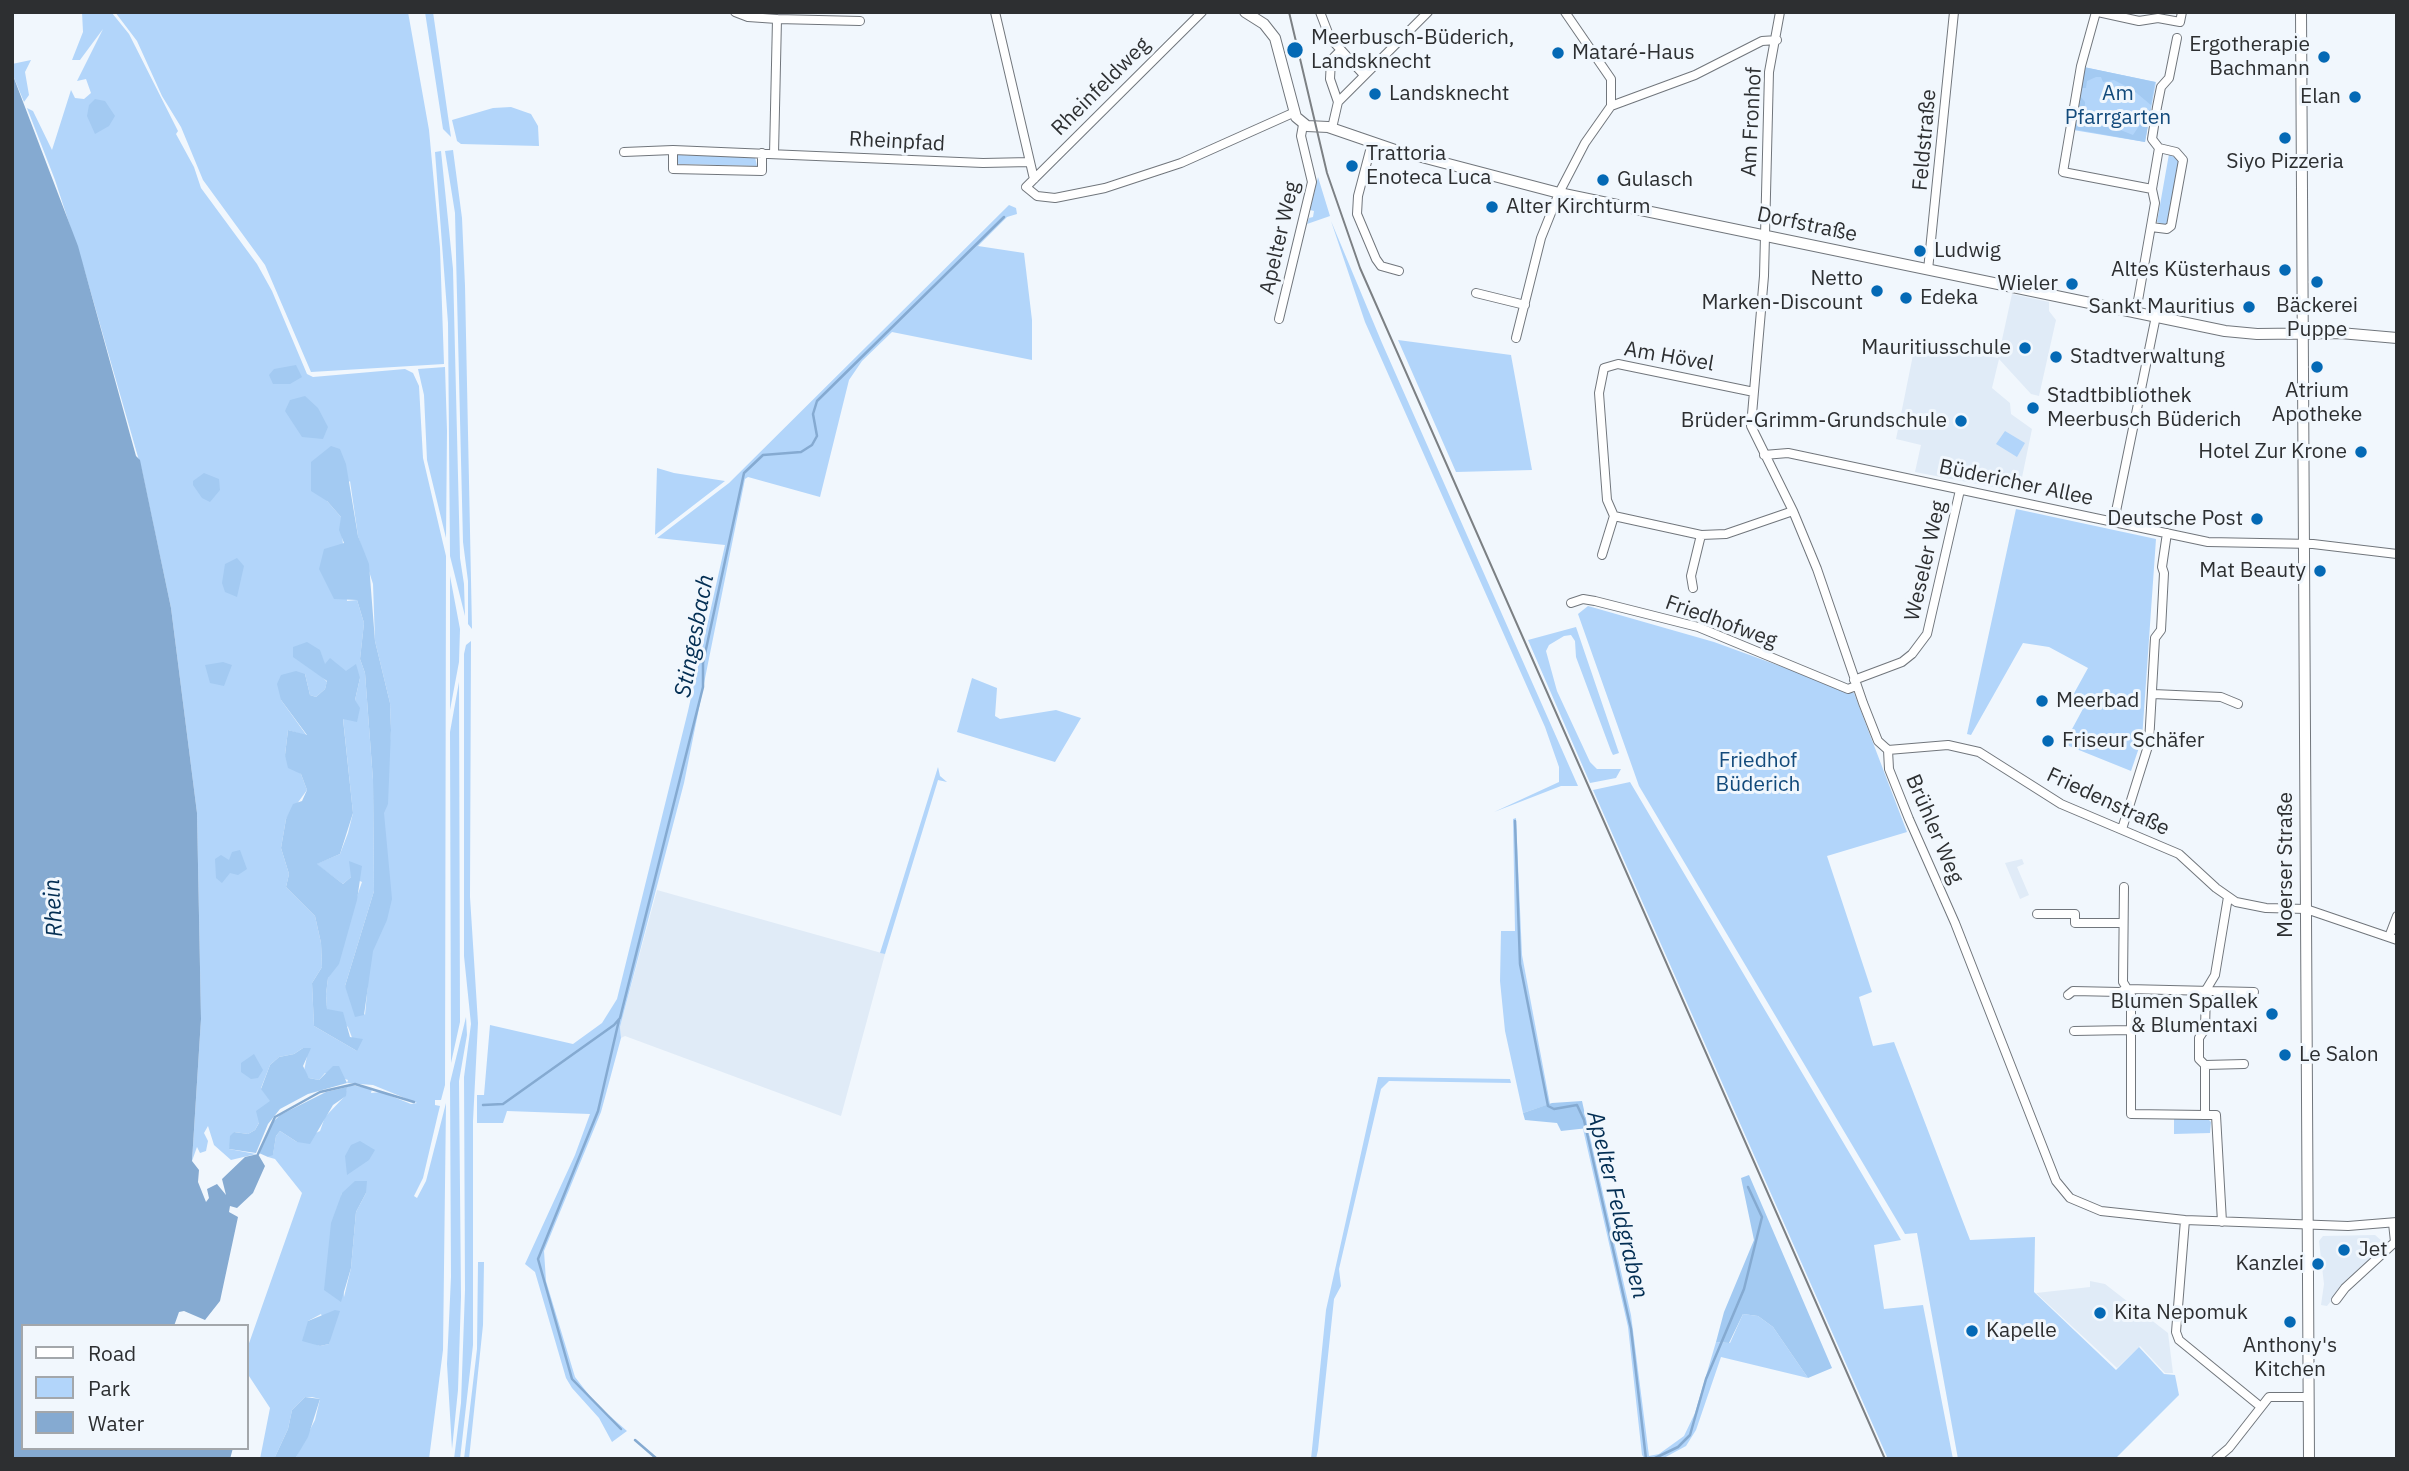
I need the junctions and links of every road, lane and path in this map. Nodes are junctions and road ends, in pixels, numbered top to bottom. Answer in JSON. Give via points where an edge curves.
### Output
{"nodes":[{"id":1,"x":735,"y":12,"type":"edge"},
{"id":2,"x":995,"y":12,"type":"edge"},
{"id":3,"x":1202,"y":12,"type":"edge"},
{"id":4,"x":1245,"y":12,"type":"edge"},
{"id":5,"x":1320,"y":12,"type":"edge"},
{"id":6,"x":1428,"y":12,"type":"edge"},
{"id":7,"x":1565,"y":12,"type":"edge"},
{"id":8,"x":1780,"y":12,"type":"edge"},
{"id":9,"x":1954,"y":12,"type":"edge"},
{"id":10,"x":2097,"y":12,"type":"edge"},
{"id":11,"x":2182,"y":12,"type":"edge"},
{"id":12,"x":2301,"y":12,"type":"edge"},
{"id":13,"x":777,"y":19,"type":"junction"},
{"id":14,"x":860,"y":21,"type":"dead end"},
{"id":15,"x":2177,"y":38,"type":"dead end"},
{"id":16,"x":1777,"y":40,"type":"junction"},
{"id":17,"x":1341,"y":50,"type":"junction"},
{"id":18,"x":1364,"y":75,"type":"junction"},
{"id":19,"x":1338,"y":102,"type":"junction"},
{"id":20,"x":1611,"y":106,"type":"junction"},
{"id":21,"x":1295,"y":112,"type":"junction"},
{"id":22,"x":1307,"y":126,"type":"junction"},
{"id":23,"x":1332,"y":128,"type":"junction"},
{"id":24,"x":1372,"y":143,"type":"junction"},
{"id":25,"x":2159,"y":148,"type":"junction"},
{"id":26,"x":673,"y":150,"type":"junction"},
{"id":27,"x":624,"y":152,"type":"dead end"},
{"id":28,"x":762,"y":153,"type":"junction"},
{"id":29,"x":774,"y":154,"type":"junction"},
{"id":30,"x":1030,"y":162,"type":"junction"},
{"id":31,"x":1034,"y":178,"type":"junction"},
{"id":32,"x":2152,"y":189,"type":"junction"},
{"id":33,"x":1559,"y":193,"type":"junction"},
{"id":34,"x":2151,"y":227,"type":"junction"},
{"id":35,"x":1764,"y":235,"type":"junction"},
{"id":36,"x":1928,"y":270,"type":"junction"},
{"id":37,"x":1399,"y":271,"type":"dead end"},
{"id":38,"x":1476,"y":293,"type":"dead end"},
{"id":39,"x":1525,"y":305,"type":"junction"},
{"id":40,"x":2136,"y":312,"type":"junction"},
{"id":41,"x":2156,"y":316,"type":"junction"},
{"id":42,"x":1279,"y":319,"type":"dead end"},
{"id":43,"x":2302,"y":332,"type":"junction"},
{"id":44,"x":1516,"y":338,"type":"dead end"},
{"id":45,"x":2397,"y":338,"type":"edge"},
{"id":46,"x":1754,"y":392,"type":"junction"},
{"id":47,"x":1764,"y":455,"type":"junction"},
{"id":48,"x":1960,"y":490,"type":"junction"},
{"id":49,"x":1793,"y":511,"type":"junction"},
{"id":50,"x":1614,"y":516,"type":"junction"},
{"id":51,"x":2114,"y":521,"type":"junction"},
{"id":52,"x":2167,"y":533,"type":"junction"},
{"id":53,"x":1701,"y":535,"type":"junction"},
{"id":54,"x":2304,"y":544,"type":"junction"},
{"id":55,"x":2397,"y":554,"type":"edge"},
{"id":56,"x":1602,"y":555,"type":"dead end"},
{"id":57,"x":1693,"y":588,"type":"dead end"},
{"id":58,"x":1571,"y":603,"type":"dead end"},
{"id":59,"x":1855,"y":683,"type":"junction"},
{"id":60,"x":2153,"y":694,"type":"junction"},
{"id":61,"x":2238,"y":704,"type":"dead end"},
{"id":62,"x":1888,"y":750,"type":"junction"},
{"id":63,"x":2122,"y":829,"type":"junction"},
{"id":64,"x":2124,"y":887,"type":"dead end"},
{"id":65,"x":2228,"y":897,"type":"junction"},
{"id":66,"x":2306,"y":909,"type":"junction"},
{"id":67,"x":2037,"y":914,"type":"dead end"},
{"id":68,"x":2397,"y":916,"type":"edge"},
{"id":69,"x":2123,"y":923,"type":"junction"},
{"id":70,"x":2393,"y":938,"type":"edge"},
{"id":71,"x":2215,"y":975,"type":"junction"},
{"id":72,"x":2127,"y":989,"type":"junction"},
{"id":73,"x":2206,"y":990,"type":"junction"},
{"id":74,"x":2221,"y":990,"type":"junction"},
{"id":75,"x":2254,"y":992,"type":"dead end"},
{"id":76,"x":2068,"y":995,"type":"dead end"},
{"id":77,"x":2129,"y":1030,"type":"junction"},
{"id":78,"x":2074,"y":1031,"type":"dead end"},
{"id":79,"x":2244,"y":1064,"type":"dead end"},
{"id":80,"x":2206,"y":1065,"type":"junction"},
{"id":81,"x":2205,"y":1115,"type":"junction"},
{"id":82,"x":2185,"y":1220,"type":"junction"},
{"id":83,"x":2222,"y":1222,"type":"junction"},
{"id":84,"x":2395,"y":1223,"type":"edge"},
{"id":85,"x":2308,"y":1225,"type":"junction"},
{"id":86,"x":2336,"y":1300,"type":"dead end"},
{"id":87,"x":2309,"y":1397,"type":"junction"},
{"id":88,"x":2261,"y":1407,"type":"junction"},
{"id":89,"x":2216,"y":1459,"type":"edge"},
{"id":90,"x":2309,"y":1459,"type":"edge"}],
"edges":[{"from":1,"to":13,"type":"street"},
{"from":2,"to":30,"type":"street"},
{"from":3,"to":31,"type":"street","name":"Rheinfeldweg"},
{"from":4,"to":21,"type":"main road","via":[[1275,38]]},
{"from":5,"to":17,"type":"street","via":[[1324,29]]},
{"from":6,"to":18,"type":"street"},
{"from":7,"to":20,"type":"street","via":[[1611,79]]},
{"from":8,"to":16,"type":"street","name":"Am Fronhof"},
{"from":9,"to":36,"type":"street","name":"Feldstraße"},
{"from":10,"to":11,"type":"street","via":[[2139,21],[2180,22]]},
{"from":10,"to":32,"type":"street","via":[[2081,66],[2063,172]]},
{"from":12,"to":43,"type":"main road","name":"Moerser Straße"},
{"from":13,"to":14,"type":"street"},
{"from":13,"to":29,"type":"street"},
{"from":15,"to":25,"type":"street","via":[[2157,107],[2152,139]]},
{"from":16,"to":20,"type":"street","via":[[1762,41],[1695,75]]},
{"from":16,"to":35,"type":"street","name":"Am Fronhof","via":[[1769,72]]},
{"from":17,"to":18,"type":"street"},
{"from":17,"to":19,"type":"street","via":[[1331,60],[1329,79]]},
{"from":18,"to":19,"type":"street"},
{"from":19,"to":23,"type":"street"},
{"from":20,"to":33,"type":"street","via":[[1584,143]]},
{"from":21,"to":22,"type":"main road"},
{"from":21,"to":31,"type":"street","name":"Rheinfeldweg","via":[[1181,163],[1105,188],[1055,198],[1037,196],[1026,187]]},
{"from":22,"to":23,"type":"main road","name":"Dorfstraße"},
{"from":22,"to":42,"type":"street","name":"Apelter Weg","via":[[1301,136],[1312,182]]},
{"from":23,"to":24,"type":"main road","name":"Dorfstraße"},
{"from":24,"to":33,"type":"main road","name":"Dorfstraße"},
{"from":24,"to":37,"type":"street","via":[[1357,214],[1381,266]]},
{"from":25,"to":32,"type":"street"},
{"from":25,"to":34,"type":"street","via":[[2176,152],[2183,160],[2171,226]]},
{"from":26,"to":27,"type":"street","name":"Rheinpfad"},
{"from":26,"to":28,"type":"street","name":"Rheinpfad"},
{"from":26,"to":28,"type":"street","via":[[673,169],[762,171]]},
{"from":28,"to":29,"type":"street","name":"Rheinpfad"},
{"from":29,"to":30,"type":"street","name":"Rheinpfad"},
{"from":30,"to":31,"type":"street"},
{"from":32,"to":34,"type":"street"},
{"from":33,"to":35,"type":"main road","name":"Dorfstraße"},
{"from":33,"to":39,"type":"street","via":[[1541,238]]},
{"from":34,"to":40,"type":"street"},
{"from":35,"to":36,"type":"main road","name":"Dorfstraße"},
{"from":35,"to":46,"type":"street","name":"Brühler Weg"},
{"from":36,"to":40,"type":"main road","name":"Dorfstraße"},
{"from":38,"to":39,"type":"street"},
{"from":39,"to":44,"type":"street"},
{"from":40,"to":41,"type":"main road","name":"Dorfstraße"},
{"from":41,"to":43,"type":"main road","name":"Dorfstraße","via":[[2249,334]]},
{"from":41,"to":51,"type":"street"},
{"from":43,"to":45,"type":"main road","name":"Dorfstraße"},
{"from":43,"to":54,"type":"main road","name":"Moerser Straße"},
{"from":46,"to":47,"type":"street","name":"Brühler Weg","via":[[1751,426]]},
{"from":46,"to":50,"type":"street","name":"Am Hövel","via":[[1618,365],[1604,368],[1599,393],[1607,500]]},
{"from":47,"to":48,"type":"street","name":"Büdericher Allee","via":[[1788,453]]},
{"from":47,"to":49,"type":"street","name":"Brühler Weg"},
{"from":48,"to":51,"type":"street","name":"Büdericher Allee"},
{"from":48,"to":59,"type":"street","name":"Weseler Weg","via":[[1927,634],[1902,662]]},
{"from":49,"to":53,"type":"street","via":[[1726,534]]},
{"from":49,"to":59,"type":"street","name":"Brühler Weg"},
{"from":50,"to":53,"type":"street"},
{"from":50,"to":56,"type":"street"},
{"from":51,"to":52,"type":"street","name":"Büdericher Allee"},
{"from":52,"to":54,"type":"street","name":"Büdericher Allee","via":[[2227,544]]},
{"from":52,"to":60,"type":"street"},
{"from":53,"to":57,"type":"street","via":[[1691,576]]},
{"from":54,"to":55,"type":"street","name":"Büdericher Allee"},
{"from":54,"to":66,"type":"main road","name":"Moerser Straße"},
{"from":58,"to":59,"type":"street","name":"Friedhofweg","via":[[1595,601],[1698,627],[1848,689]]},
{"from":59,"to":62,"type":"street","name":"Brühler Weg","via":[[1878,741]]},
{"from":60,"to":61,"type":"street","via":[[2221,697]]},
{"from":60,"to":63,"type":"street","via":[[2149,743]]},
{"from":62,"to":63,"type":"street","name":"Friedenstraße","via":[[1967,747],[2048,797]]},
{"from":62,"to":82,"type":"street","name":"Brühler Weg","via":[[1889,769],[2060,1187],[2070,1198],[2101,1211]]},
{"from":63,"to":65,"type":"street","name":"Friedenstraße","via":[[2179,854]]},
{"from":64,"to":69,"type":"street"},
{"from":65,"to":66,"type":"street","name":"Friedenstraße","via":[[2249,906]]},
{"from":65,"to":71,"type":"street"},
{"from":66,"to":70,"type":"street","name":"Friedenstraße"},
{"from":66,"to":85,"type":"main road","name":"Moerser Straße"},
{"from":67,"to":69,"type":"street","via":[[2075,914],[2075,923]]},
{"from":68,"to":70,"type":"street"},
{"from":69,"to":72,"type":"street","via":[[2123,982]]},
{"from":71,"to":73,"type":"street"},
{"from":71,"to":74,"type":"street"},
{"from":72,"to":73,"type":"street"},
{"from":72,"to":76,"type":"street"},
{"from":72,"to":77,"type":"street","via":[[2131,995]]},
{"from":73,"to":74,"type":"street"},
{"from":73,"to":80,"type":"street","via":[[2199,1059]]},
{"from":74,"to":75,"type":"street"},
{"from":77,"to":78,"type":"street"},
{"from":77,"to":81,"type":"street","via":[[2131,1114]]},
{"from":79,"to":80,"type":"street"},
{"from":80,"to":81,"type":"street"},
{"from":81,"to":83,"type":"street","via":[[2216,1115]]},
{"from":82,"to":83,"type":"street","name":"Brühler Weg"},
{"from":82,"to":88,"type":"street","via":[[2179,1340]]},
{"from":83,"to":85,"type":"street","name":"Brühler Weg"},
{"from":84,"to":85,"type":"street"},
{"from":84,"to":86,"type":"street","via":[[2395,1242]]},
{"from":85,"to":87,"type":"main road","name":"Moerser Straße"},
{"from":87,"to":88,"type":"street","via":[[2269,1397]]},
{"from":87,"to":90,"type":"main road","name":"Moerser Straße"},
{"from":88,"to":89,"type":"street"}]}
